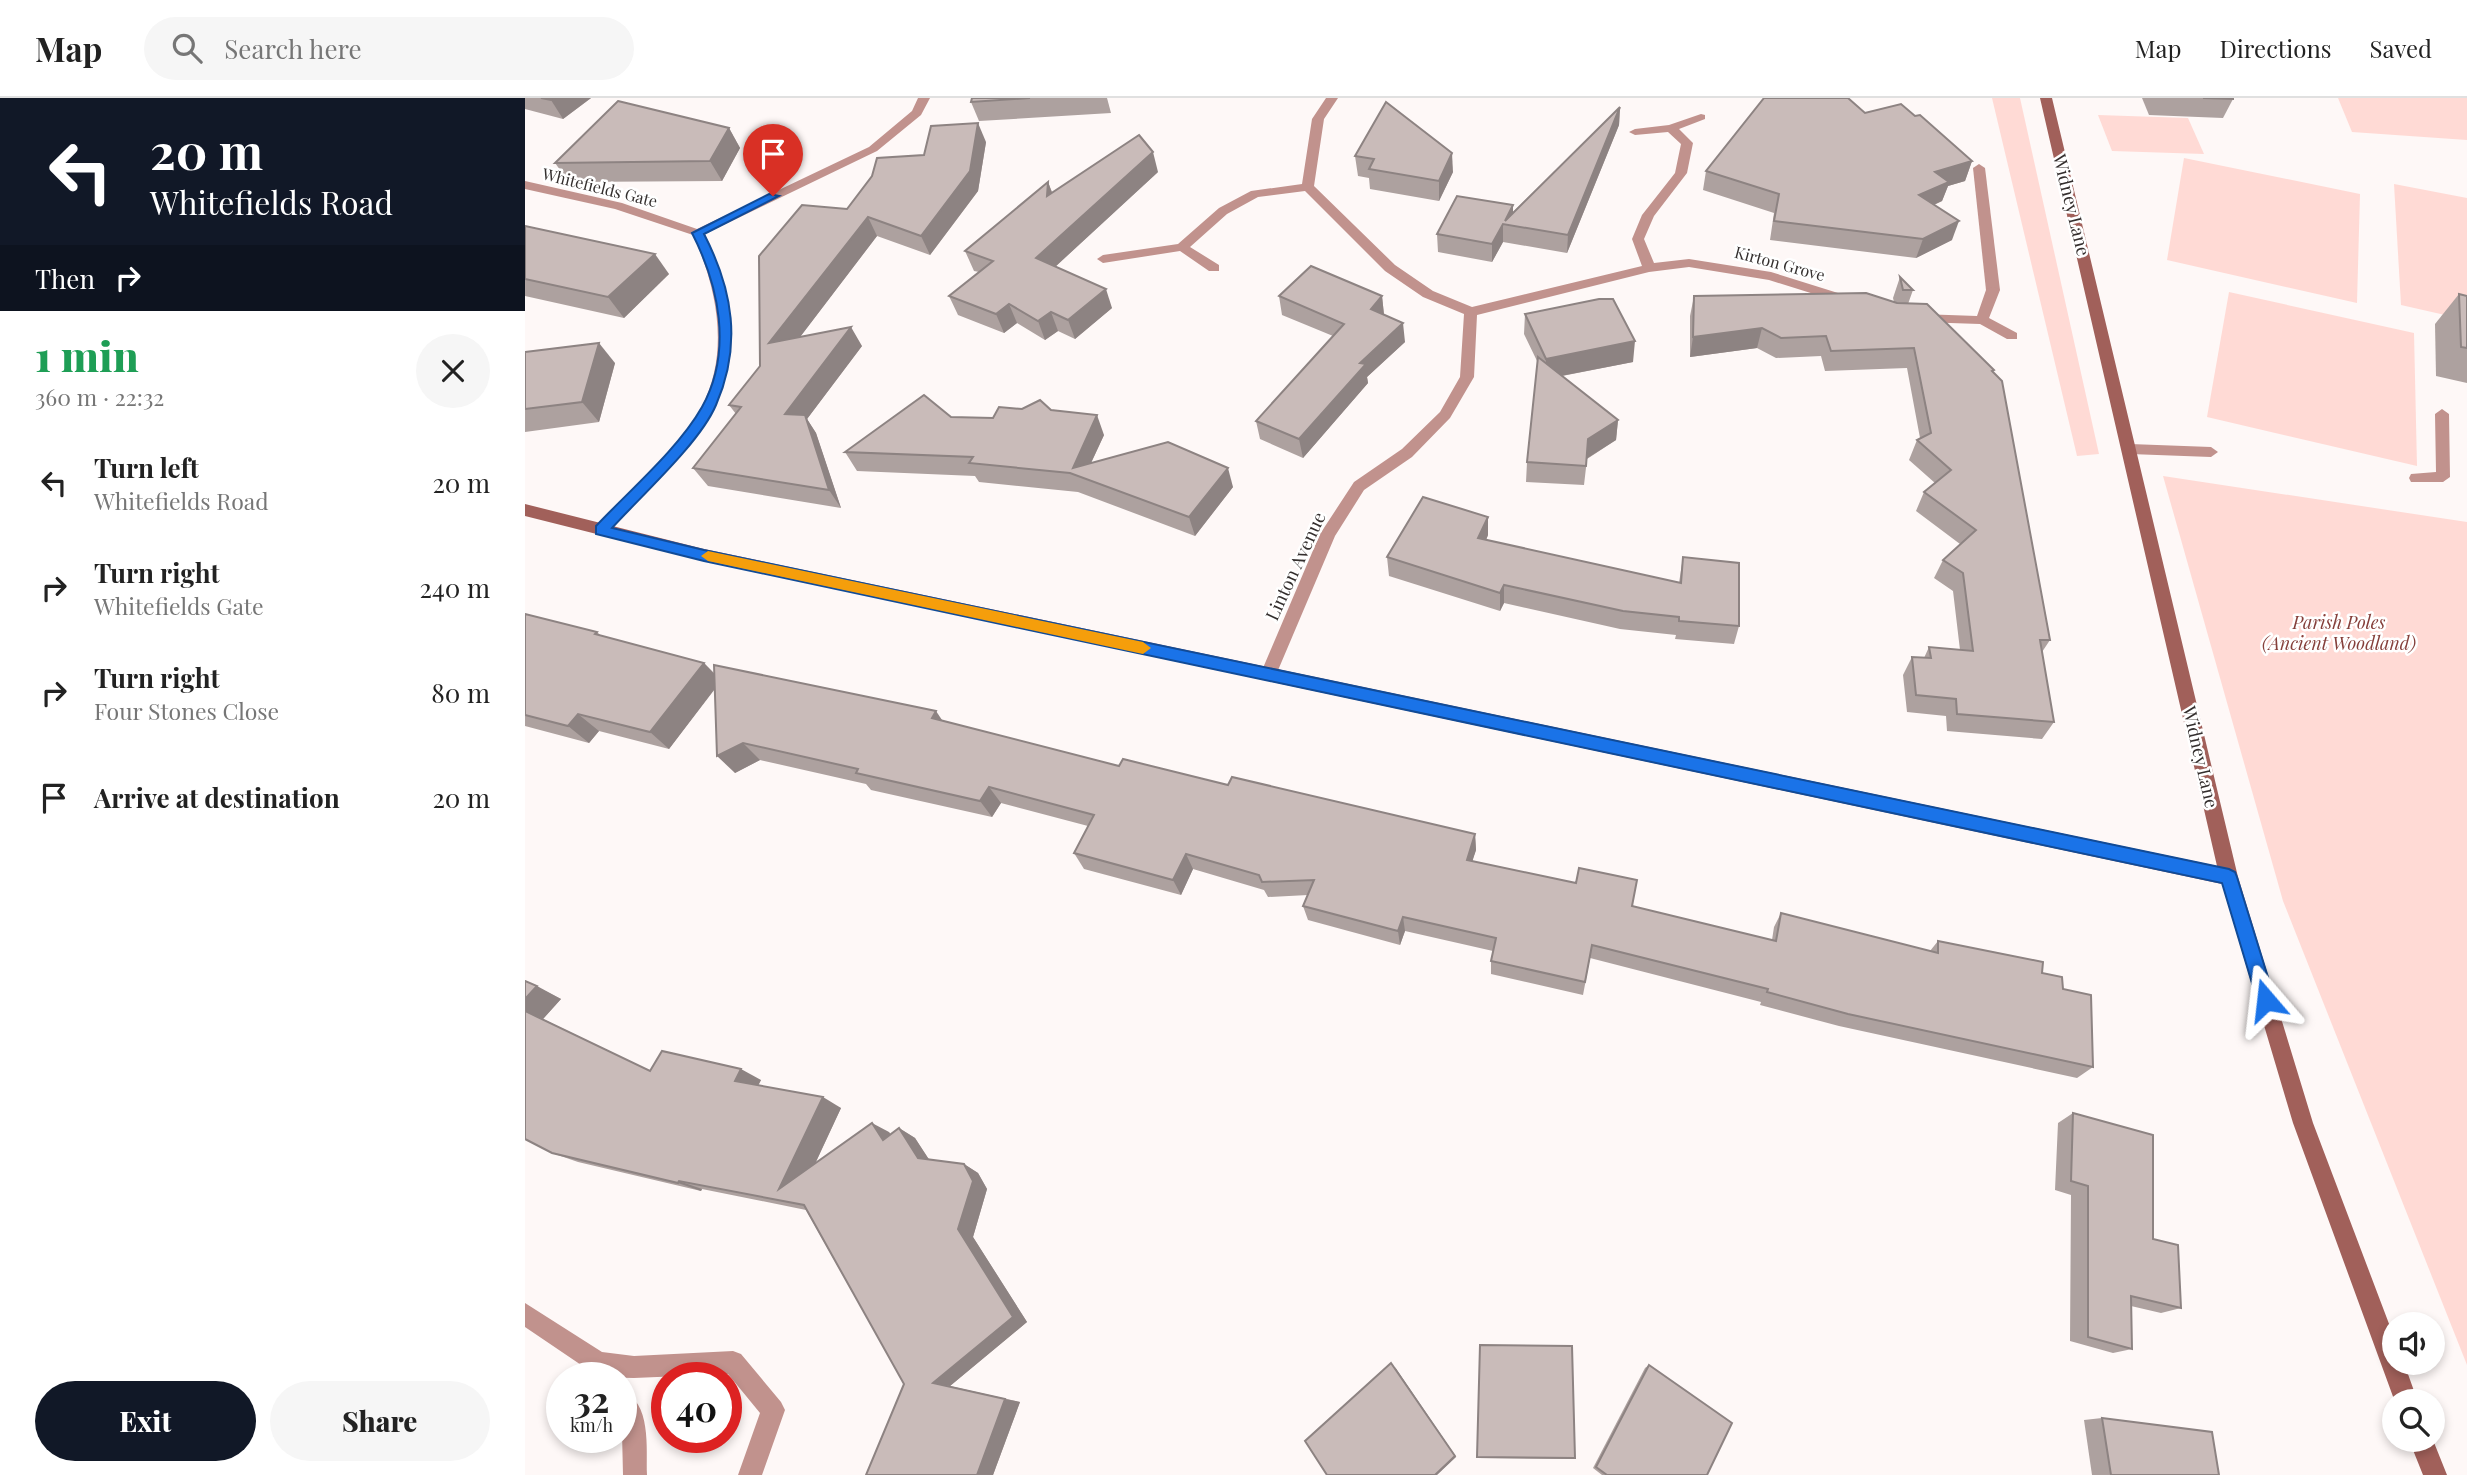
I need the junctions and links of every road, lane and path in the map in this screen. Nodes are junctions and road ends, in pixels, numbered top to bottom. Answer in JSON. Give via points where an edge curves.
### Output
{"nodes":[{"id":1,"x":924,"y":98,"type":"edge"},
{"id":2,"x":1332,"y":98,"type":"edge"},
{"id":3,"x":2046,"y":98,"type":"edge"},
{"id":4,"x":1701,"y":117,"type":"dead end"},
{"id":5,"x":1671,"y":128,"type":"junction"},
{"id":6,"x":1635,"y":132,"type":"dead end"},
{"id":7,"x":1979,"y":168,"type":"dead end"},
{"id":8,"x":525,"y":185,"type":"edge"},
{"id":9,"x":1308,"y":187,"type":"junction"},
{"id":10,"x":698,"y":233,"type":"junction"},
{"id":11,"x":1182,"y":247,"type":"junction"},
{"id":12,"x":1103,"y":259,"type":"dead end"},
{"id":13,"x":1214,"y":268,"type":"dead end"},
{"id":14,"x":1649,"y":268,"type":"junction"},
{"id":15,"x":1867,"y":308,"type":"edge"},
{"id":16,"x":1471,"y":312,"type":"junction"},
{"id":17,"x":1904,"y":317,"type":"edge"},
{"id":18,"x":1982,"y":320,"type":"junction"},
{"id":19,"x":2012,"y":336,"type":"dead end"},
{"id":20,"x":2442,"y":414,"type":"dead end"},
{"id":21,"x":2130,"y":449,"type":"junction"},
{"id":22,"x":2211,"y":452,"type":"dead end"},
{"id":23,"x":2416,"y":478,"type":"dead end"},
{"id":24,"x":525,"y":510,"type":"edge"},
{"id":25,"x":601,"y":530,"type":"junction"},
{"id":26,"x":1268,"y":674,"type":"junction"},
{"id":27,"x":2229,"y":877,"type":"junction"},
{"id":28,"x":525,"y":1314,"type":"edge"},
{"id":29,"x":591,"y":1362,"type":"edge"},
{"id":30,"x":637,"y":1367,"type":"edge"},
{"id":31,"x":2402,"y":1389,"type":"edge"},
{"id":32,"x":2426,"y":1452,"type":"edge"},
{"id":33,"x":634,"y":1453,"type":"edge"},
{"id":34,"x":635,"y":1475,"type":"edge"},
{"id":35,"x":750,"y":1475,"type":"edge"},
{"id":36,"x":2435,"y":1475,"type":"edge"}],
"edges":[{"from":1,"to":10,"type":"street","via":[[917,113],[873,149]]},
{"from":2,"to":9,"type":"street","via":[[1318,118]]},
{"from":3,"to":21,"type":"street","name":"Widney Lane"},
{"from":4,"to":5,"type":"street"},
{"from":5,"to":6,"type":"street"},
{"from":5,"to":14,"type":"street","via":[[1686,143],[1681,173],[1648,215],[1638,239]]},
{"from":7,"to":18,"type":"street","via":[[1993,290]]},
{"from":8,"to":10,"type":"street","name":"Whitefields Gate","via":[[618,206]]},
{"from":9,"to":11,"type":"street","via":[[1255,194],[1223,211]]},
{"from":9,"to":16,"type":"street","via":[[1390,268],[1428,294]]},
{"from":10,"to":25,"type":"street","via":[[723,294],[726,332],[722,368],[709,406],[690,435]]},
{"from":11,"to":12,"type":"street"},
{"from":11,"to":13,"type":"street"},
{"from":14,"to":15,"type":"street","name":"Kirton Grove","via":[[1689,263],[1725,266]]},
{"from":14,"to":16,"type":"street","name":"Kirton Grove"},
{"from":16,"to":26,"type":"street","name":"Linton Avenue","via":[[1468,377],[1445,415],[1407,453],[1359,486],[1328,534]]},
{"from":17,"to":18,"type":"street"},
{"from":18,"to":19,"type":"street"},
{"from":20,"to":23,"type":"street","via":[[2443,477]]},
{"from":21,"to":22,"type":"street"},
{"from":21,"to":27,"type":"street","name":"Widney Lane"},
{"from":24,"to":25,"type":"street"},
{"from":25,"to":26,"type":"street"},
{"from":26,"to":27,"type":"street"},
{"from":27,"to":31,"type":"street","name":"Widney Lane","via":[[2303,1123]]},
{"from":28,"to":29,"type":"street"},
{"from":30,"to":35,"type":"street","via":[[733,1362],[773,1410]]},
{"from":32,"to":36,"type":"street"},
{"from":33,"to":34,"type":"street"}]}
